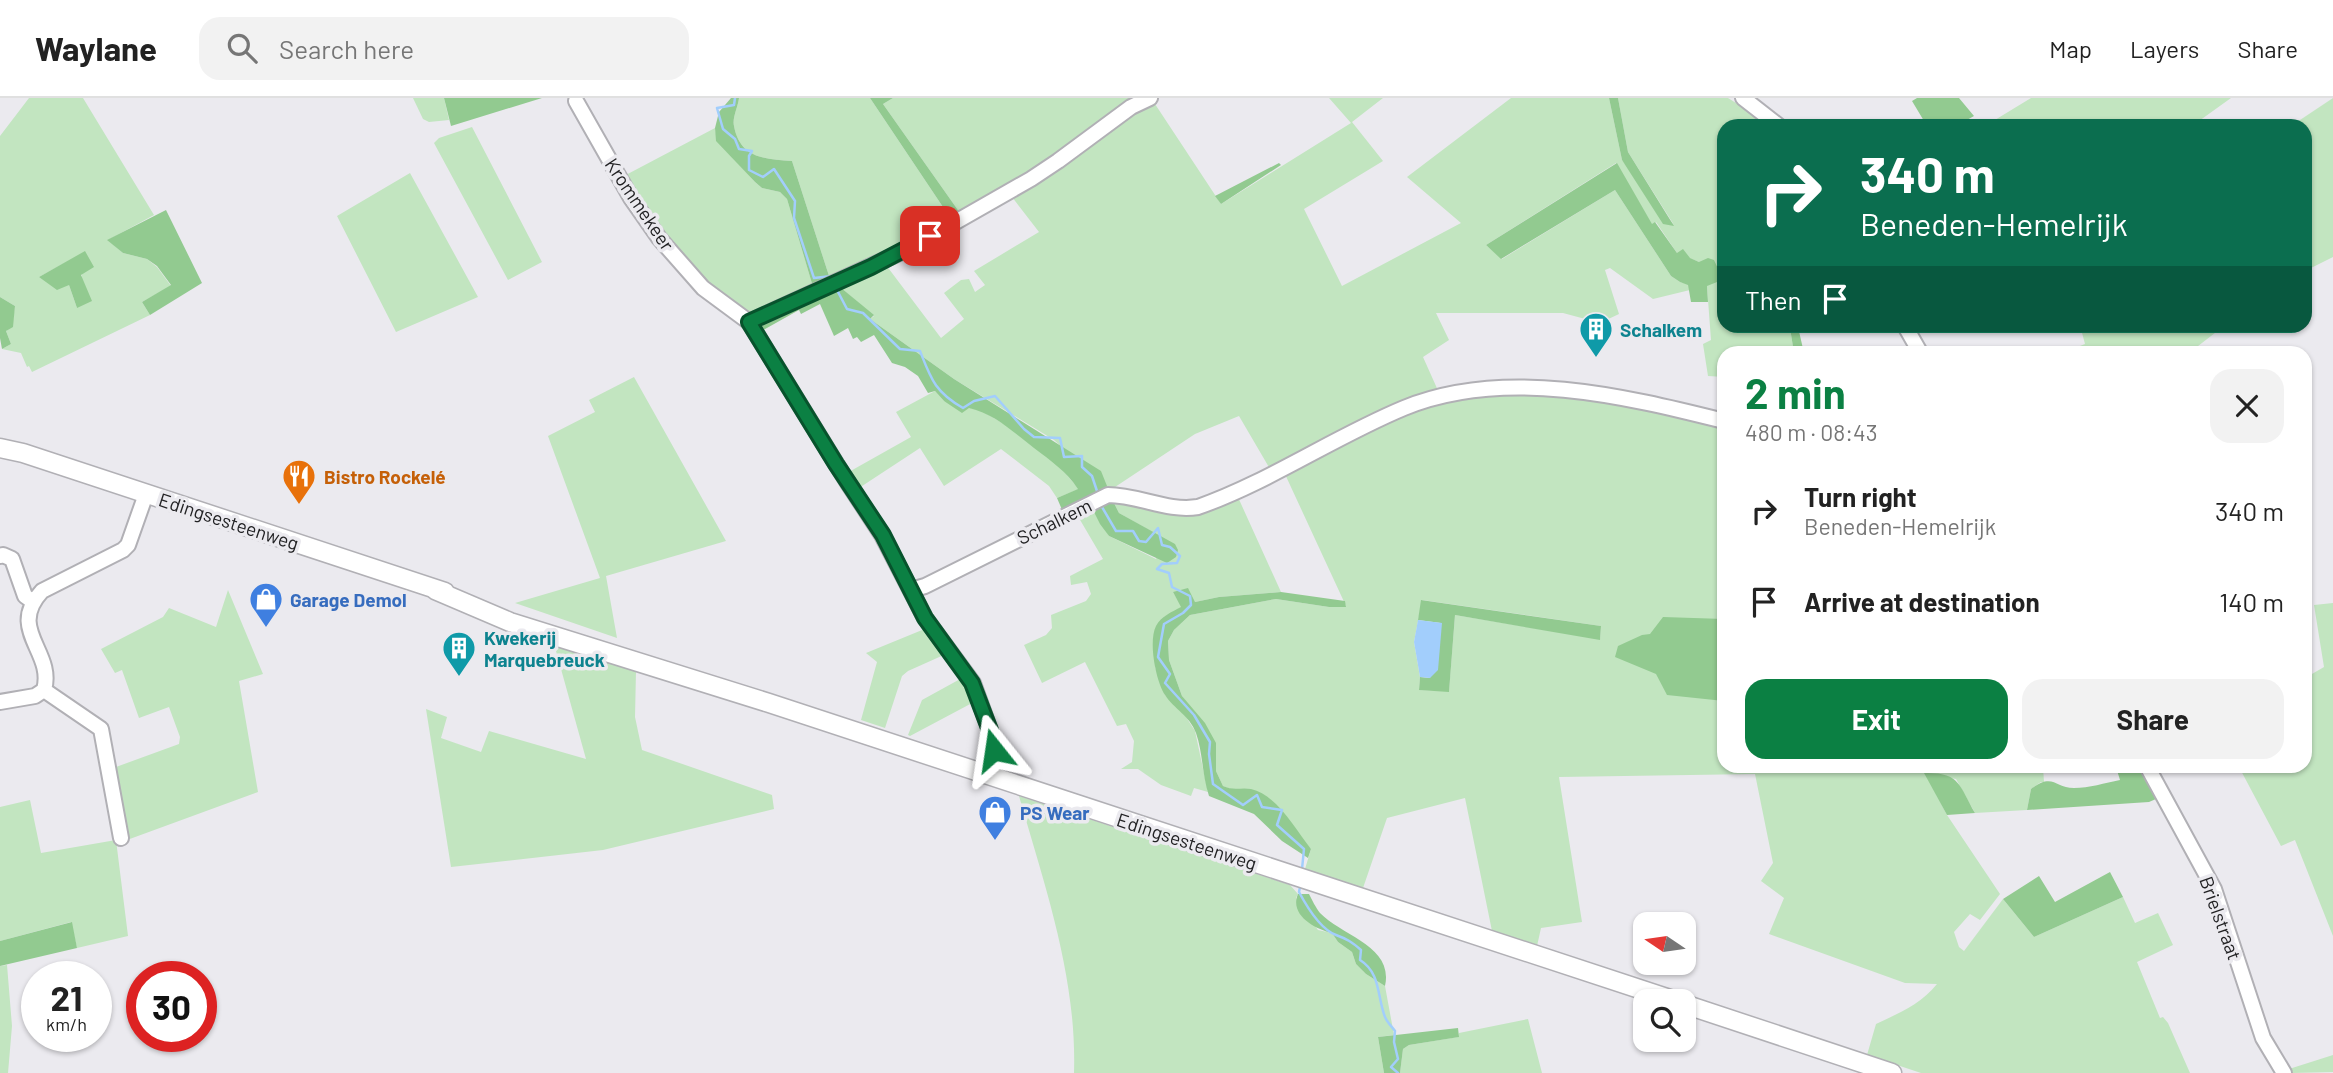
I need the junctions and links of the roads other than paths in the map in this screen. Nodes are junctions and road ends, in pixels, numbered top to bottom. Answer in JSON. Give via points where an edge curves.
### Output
{"nodes":[{"id":1,"x":1150,"y":98,"type":"edge"},
{"id":2,"x":1745,"y":98,"type":"edge"},
{"id":3,"x":576,"y":101,"type":"dead end"},
{"id":4,"x":1770,"y":119,"type":"edge"},
{"id":5,"x":749,"y":322,"type":"junction"},
{"id":6,"x":1717,"y":419,"type":"edge"},
{"id":7,"x":0,"y":439,"type":"edge"},
{"id":8,"x":0,"y":448,"type":"edge"},
{"id":9,"x":23,"y":453,"type":"junction"},
{"id":10,"x":146,"y":494,"type":"junction"},
{"id":11,"x":0,"y":556,"type":"edge"},
{"id":12,"x":911,"y":590,"type":"junction"},
{"id":13,"x":32,"y":601,"type":"junction"},
{"id":14,"x":44,"y":690,"type":"junction"},
{"id":15,"x":0,"y":702,"type":"edge"},
{"id":16,"x":2151,"y":773,"type":"edge"},
{"id":17,"x":985,"y":775,"type":"junction"},
{"id":18,"x":121,"y":838,"type":"dead end"},
{"id":19,"x":1638,"y":989,"type":"edge"},
{"id":20,"x":1696,"y":1008,"type":"edge"},
{"id":21,"x":1892,"y":1073,"type":"edge"},
{"id":22,"x":2284,"y":1073,"type":"edge"}],
"edges":[{"from":1,"to":5,"type":"street","via":[[1058,162],[909,248]]},
{"from":2,"to":4,"type":"street"},
{"from":3,"to":5,"type":"street","name":"Krommekeer","via":[[659,238],[703,288]]},
{"from":5,"to":12,"type":"street","via":[[883,535]]},
{"from":6,"to":12,"type":"street","name":"Schalkem","via":[[1660,404],[1570,390],[1499,389],[1443,397],[1403,409],[1198,507],[1185,509],[1108,495]]},
{"from":7,"to":9,"type":"main road","name":"Edingsesteenweg"},
{"from":8,"to":9,"type":"main road","name":"Edingsesteenweg"},
{"from":9,"to":10,"type":"main road","name":"Edingsesteenweg"},
{"from":10,"to":13,"type":"street","via":[[123,550],[42,591]]},
{"from":10,"to":17,"type":"main road","name":"Edingsesteenweg","via":[[435,590],[510,622]]},
{"from":11,"to":13,"type":"street","via":[[12,559],[25,596]]},
{"from":12,"to":17,"type":"street","via":[[925,618],[972,683],[994,750]]},
{"from":13,"to":14,"type":"street","via":[[27,615],[47,674]]},
{"from":14,"to":15,"type":"street","via":[[36,696]]},
{"from":14,"to":18,"type":"street","via":[[101,729]]},
{"from":16,"to":22,"type":"street","name":"Brielstraat","via":[[2214,889],[2263,1038]]},
{"from":17,"to":19,"type":"main road","name":"Edingsesteenweg"},
{"from":20,"to":21,"type":"main road"}]}
